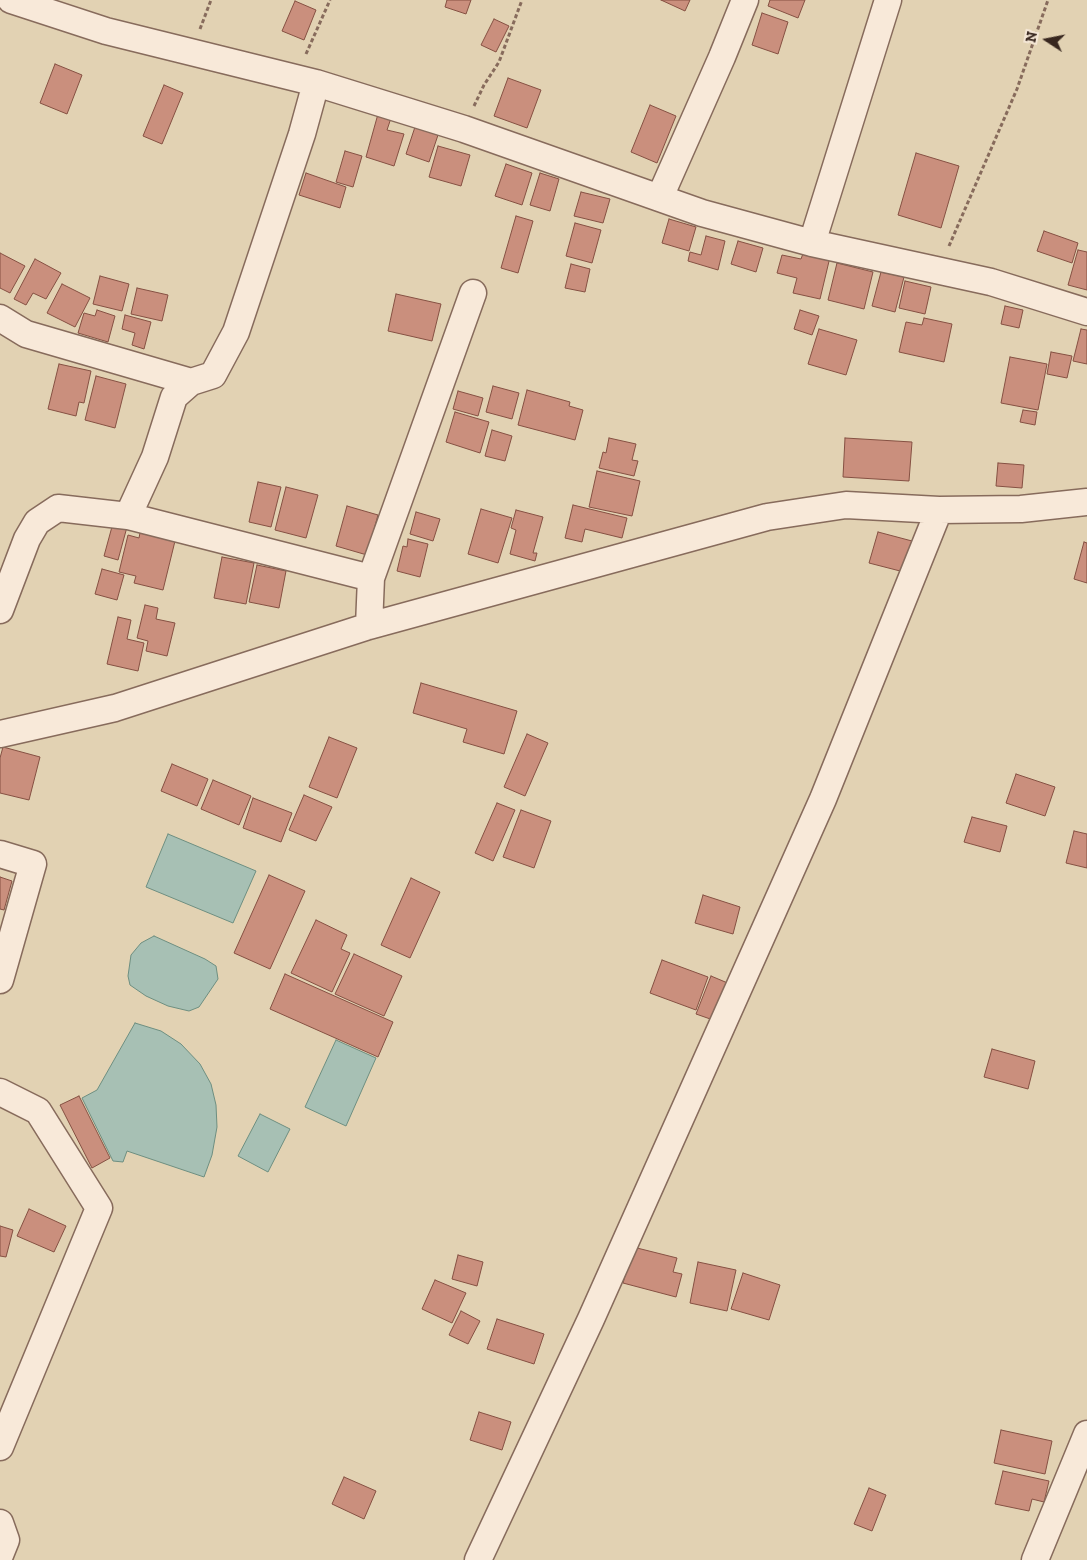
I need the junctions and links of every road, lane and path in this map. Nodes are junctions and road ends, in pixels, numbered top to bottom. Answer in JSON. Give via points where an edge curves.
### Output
{"nodes":[{"id":1,"x":11,"y":0,"type":"edge"},
{"id":2,"x":330,"y":0,"type":"edge"},
{"id":3,"x":522,"y":0,"type":"edge"},
{"id":4,"x":745,"y":0,"type":"edge"},
{"id":5,"x":888,"y":0,"type":"edge"},
{"id":6,"x":1048,"y":0,"type":"edge"},
{"id":7,"x":306,"y":80,"type":"junction"},
{"id":8,"x":464,"y":130,"type":"junction"},
{"id":9,"x":660,"y":198,"type":"junction"},
{"id":10,"x":812,"y":243,"type":"junction"},
{"id":11,"x":938,"y":272,"type":"junction"},
{"id":12,"x":473,"y":293,"type":"dead end"},
{"id":13,"x":1087,"y":312,"type":"edge"},
{"id":14,"x":0,"y":318,"type":"edge"},
{"id":15,"x":191,"y":382,"type":"junction"},
{"id":16,"x":1087,"y":502,"type":"edge"},
{"id":17,"x":939,"y":510,"type":"junction"},
{"id":18,"x":128,"y":516,"type":"junction"},
{"id":19,"x":371,"y":578,"type":"junction"},
{"id":20,"x":0,"y":610,"type":"edge"},
{"id":21,"x":369,"y":626,"type":"junction"},
{"id":22,"x":0,"y":734,"type":"edge"},
{"id":23,"x":0,"y":854,"type":"edge"},
{"id":24,"x":0,"y":980,"type":"edge"},
{"id":25,"x":2,"y":1099,"type":"edge"},
{"id":26,"x":1087,"y":1434,"type":"edge"},
{"id":27,"x":0,"y":1447,"type":"edge"},
{"id":28,"x":0,"y":1523,"type":"edge"},
{"id":29,"x":0,"y":1555,"type":"edge"},
{"id":30,"x":478,"y":1560,"type":"edge"},
{"id":31,"x":1035,"y":1560,"type":"edge"}],
"edges":[{"from":1,"to":7,"type":"street","via":[[106,31]]},
{"from":2,"to":7,"type":"path"},
{"from":3,"to":8,"type":"path","via":[[499,62],[484,85]]},
{"from":4,"to":9,"type":"street"},
{"from":5,"to":10,"type":"street"},
{"from":6,"to":11,"type":"path","via":[[1017,89]]},
{"from":7,"to":8,"type":"street"},
{"from":7,"to":15,"type":"street","via":[[302,134],[236,332],[213,375]]},
{"from":8,"to":9,"type":"street"},
{"from":9,"to":10,"type":"street"},
{"from":10,"to":11,"type":"street"},
{"from":11,"to":13,"type":"street","via":[[992,282]]},
{"from":12,"to":19,"type":"street"},
{"from":14,"to":15,"type":"street","via":[[26,334]]},
{"from":15,"to":18,"type":"street","via":[[174,397],[155,457]]},
{"from":16,"to":17,"type":"street"},
{"from":17,"to":21,"type":"street","via":[[846,505],[767,517]]},
{"from":17,"to":30,"type":"street","via":[[819,808],[591,1319]]},
{"from":18,"to":19,"type":"street"},
{"from":18,"to":20,"type":"street","via":[[58,508],[37,522]]},
{"from":19,"to":21,"type":"street"},
{"from":21,"to":22,"type":"street","via":[[115,708]]},
{"from":23,"to":24,"type":"street","via":[[33,864]]},
{"from":25,"to":27,"type":"street","via":[[38,1111],[99,1208]]},
{"from":26,"to":31,"type":"street"},
{"from":28,"to":29,"type":"street","via":[[6,1540]]}]}
